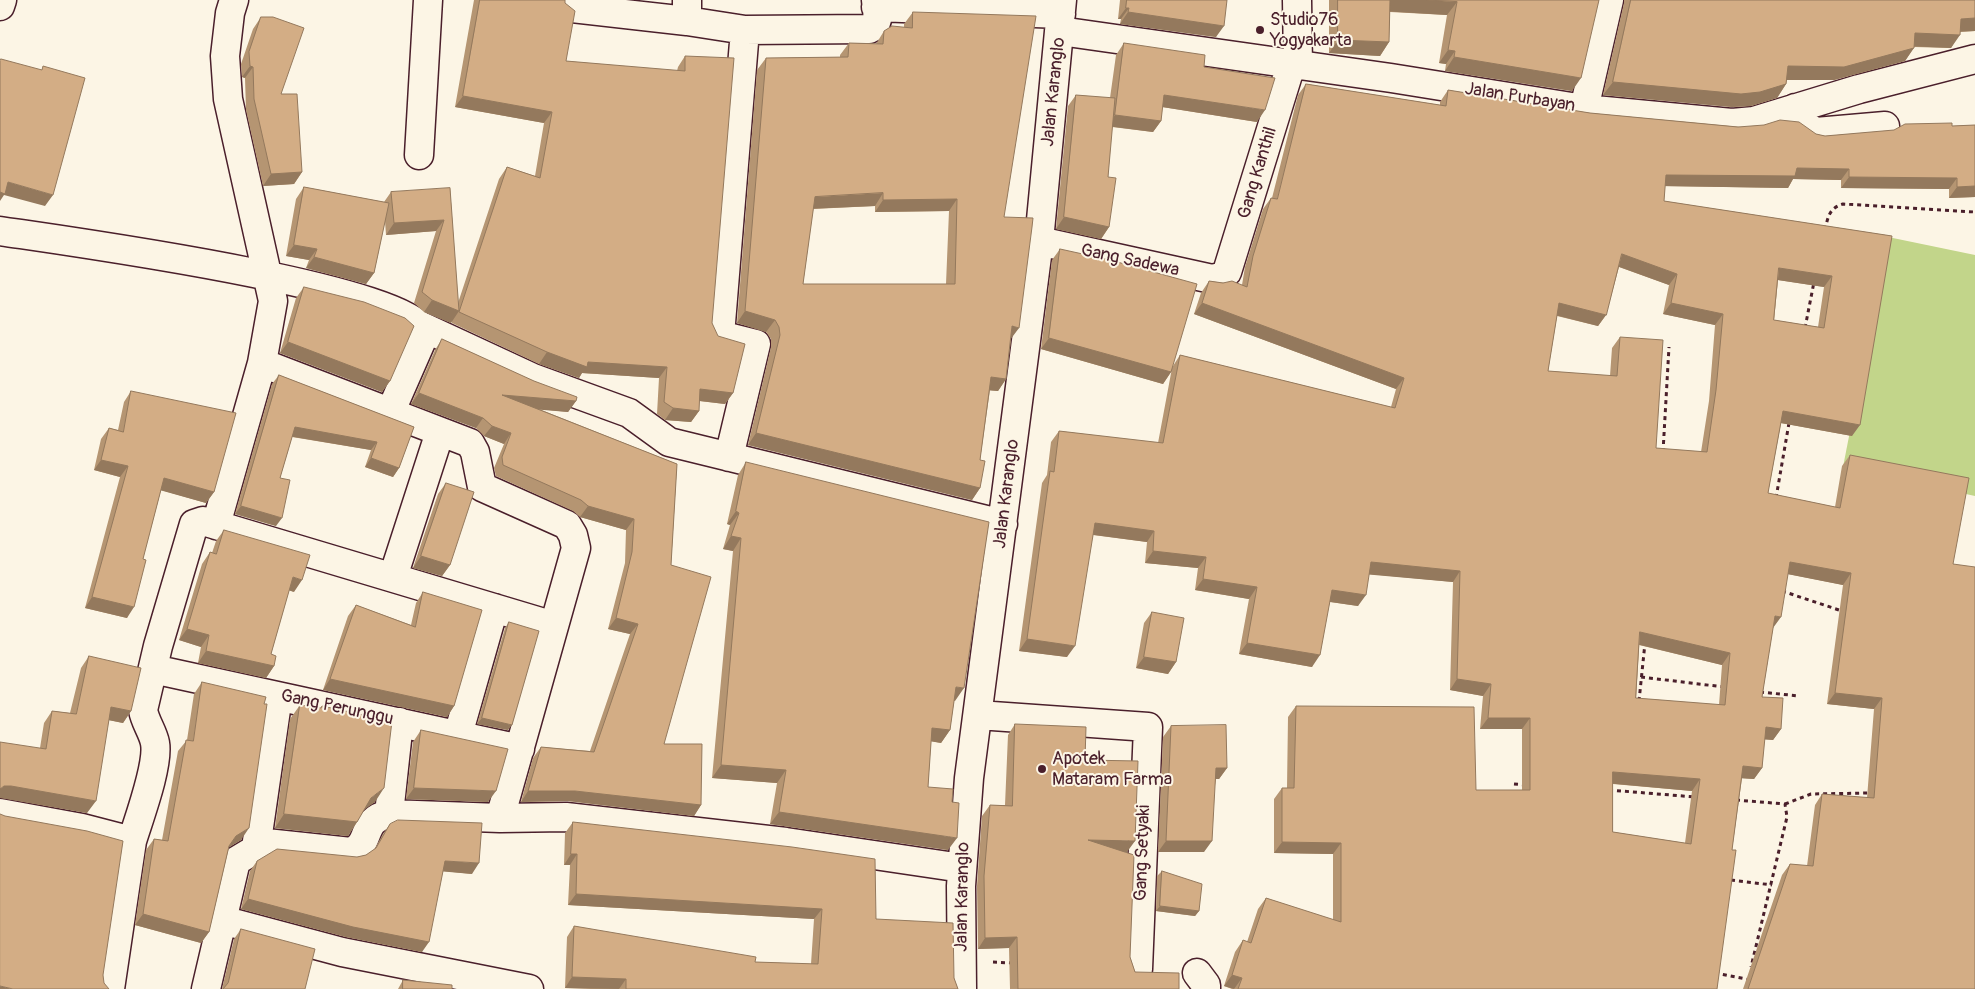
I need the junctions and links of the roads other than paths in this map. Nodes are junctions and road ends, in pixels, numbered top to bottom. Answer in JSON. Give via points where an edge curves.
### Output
{"nodes":[{"id":1,"x":2,"y":0,"type":"edge"},
{"id":2,"x":234,"y":0,"type":"edge"},
{"id":3,"x":428,"y":0,"type":"edge"},
{"id":4,"x":1297,"y":0,"type":"edge"},
{"id":5,"x":1609,"y":0,"type":"edge"},
{"id":6,"x":876,"y":3,"type":"edge"},
{"id":7,"x":0,"y":6,"type":"edge"},
{"id":8,"x":572,"y":8,"type":"edge"},
{"id":9,"x":687,"y":10,"type":"edge"},
{"id":10,"x":1061,"y":15,"type":"edge"},
{"id":11,"x":745,"y":30,"type":"junction"},
{"id":12,"x":1975,"y":59,"type":"edge"},
{"id":13,"x":1294,"y":65,"type":"junction"},
{"id":14,"x":1795,"y":108,"type":"junction"},
{"id":15,"x":1584,"y":109,"type":"junction"},
{"id":16,"x":1885,"y":126,"type":"dead end"},
{"id":17,"x":419,"y":155,"type":"dead end"},
{"id":18,"x":0,"y":231,"type":"edge"},
{"id":19,"x":1039,"y":241,"type":"junction"},
{"id":20,"x":267,"y":275,"type":"junction"},
{"id":21,"x":1220,"y":278,"type":"joint"},
{"id":22,"x":423,"y":328,"type":"junction"},
{"id":23,"x":262,"y":363,"type":"junction"},
{"id":24,"x":390,"y":413,"type":"junction"},
{"id":25,"x":440,"y":432,"type":"junction"},
{"id":26,"x":729,"y":457,"type":"junction"},
{"id":27,"x":1003,"y":524,"type":"junction"},
{"id":28,"x":216,"y":525,"type":"junction"},
{"id":29,"x":393,"y":577,"type":"junction"},
{"id":30,"x":494,"y":608,"type":"junction"},
{"id":31,"x":554,"y":626,"type":"junction"},
{"id":32,"x":154,"y":668,"type":"junction"},
{"id":33,"x":278,"y":696,"type":"junction"},
{"id":34,"x":978,"y":715,"type":"junction"},
{"id":35,"x":399,"y":722,"type":"junction"},
{"id":36,"x":458,"y":735,"type":"junction"},
{"id":37,"x":520,"y":748,"type":"junction"},
{"id":38,"x":0,"y":813,"type":"edge"},
{"id":39,"x":390,"y":814,"type":"junction"},
{"id":40,"x":500,"y":818,"type":"junction"},
{"id":41,"x":132,"y":840,"type":"junction"},
{"id":42,"x":256,"y":848,"type":"junction"},
{"id":43,"x":962,"y":868,"type":"junction"},
{"id":44,"x":222,"y":920,"type":"junction"},
{"id":45,"x":1138,"y":969,"type":"dead end"},
{"id":46,"x":110,"y":989,"type":"edge"},
{"id":47,"x":206,"y":989,"type":"edge"},
{"id":48,"x":529,"y":989,"type":"edge"},
{"id":49,"x":962,"y":989,"type":"edge"}],
"edges":[{"from":1,"to":7,"type":"street"},
{"from":2,"to":20,"type":"street","via":[[225,56],[228,99]]},
{"from":3,"to":17,"type":"street"},
{"from":4,"to":13,"type":"street","name":"Gang Kanthil"},
{"from":5,"to":15,"type":"street"},
{"from":6,"to":10,"type":"street","name":"Jalan Purbayan"},
{"from":6,"to":11,"type":"street","via":[[878,20],[869,29]]},
{"from":8,"to":9,"type":"street"},
{"from":9,"to":11,"type":"street"},
{"from":10,"to":13,"type":"street","name":"Jalan Purbayan"},
{"from":10,"to":19,"type":"street","name":"Jalan Karanglo"},
{"from":11,"to":26,"type":"street","via":[[720,335],[756,344]]},
{"from":12,"to":14,"type":"street","name":"Jalan Purbayan"},
{"from":13,"to":15,"type":"street","name":"Jalan Purbayan"},
{"from":13,"to":21,"type":"street","name":"Gang Kanthil","via":[[1227,272]]},
{"from":14,"to":15,"type":"street","name":"Jalan Purbayan","via":[[1754,121],[1732,123]]},
{"from":14,"to":16,"type":"street","via":[[1805,126],[1816,132]]},
{"from":18,"to":20,"type":"street"},
{"from":19,"to":21,"type":"street","name":"Gang Sadewa","via":[[1212,279]]},
{"from":19,"to":27,"type":"street","name":"Jalan Karanglo"},
{"from":20,"to":22,"type":"street","via":[[361,297]]},
{"from":20,"to":23,"type":"street","via":[[273,301]]},
{"from":22,"to":24,"type":"street","via":[[425,333]]},
{"from":22,"to":26,"type":"street","via":[[533,378],[629,412],[669,442]]},
{"from":23,"to":24,"type":"street"},
{"from":23,"to":28,"type":"street"},
{"from":24,"to":25,"type":"street"},
{"from":25,"to":29,"type":"street"},
{"from":25,"to":31,"type":"street","via":[[470,443],[482,487],[567,525],[573,535],[576,548]]},
{"from":26,"to":27,"type":"street"},
{"from":27,"to":34,"type":"street","name":"Jalan Karanglo"},
{"from":28,"to":29,"type":"street"},
{"from":28,"to":32,"type":"street","via":[[203,521],[194,524]]},
{"from":29,"to":30,"type":"street"},
{"from":30,"to":31,"type":"street"},
{"from":30,"to":36,"type":"street"},
{"from":31,"to":37,"type":"street"},
{"from":32,"to":33,"type":"street","name":"Gang Perunggu"},
{"from":32,"to":41,"type":"street","via":[[143,710],[155,743],[154,761]]},
{"from":33,"to":35,"type":"street","name":"Gang Perunggu"},
{"from":33,"to":42,"type":"street"},
{"from":34,"to":43,"type":"street","name":"Jalan Karanglo"},
{"from":34,"to":45,"type":"street","name":"Gang Setyaki","via":[[1148,727]]},
{"from":35,"to":36,"type":"street","name":"Gang Perunggu"},
{"from":35,"to":39,"type":"street"},
{"from":36,"to":37,"type":"street","name":"Gang Perunggu"},
{"from":37,"to":40,"type":"street"},
{"from":38,"to":41,"type":"street"},
{"from":39,"to":40,"type":"street"},
{"from":39,"to":42,"type":"street","via":[[371,822],[361,845],[351,852],[266,843]]},
{"from":40,"to":43,"type":"street","via":[[566,817],[786,842]]},
{"from":41,"to":46,"type":"street"},
{"from":42,"to":44,"type":"street","via":[[236,861]]},
{"from":43,"to":49,"type":"street","name":"Jalan Karanglo"},
{"from":44,"to":47,"type":"street"},
{"from":44,"to":48,"type":"street","via":[[342,952]]}]}
